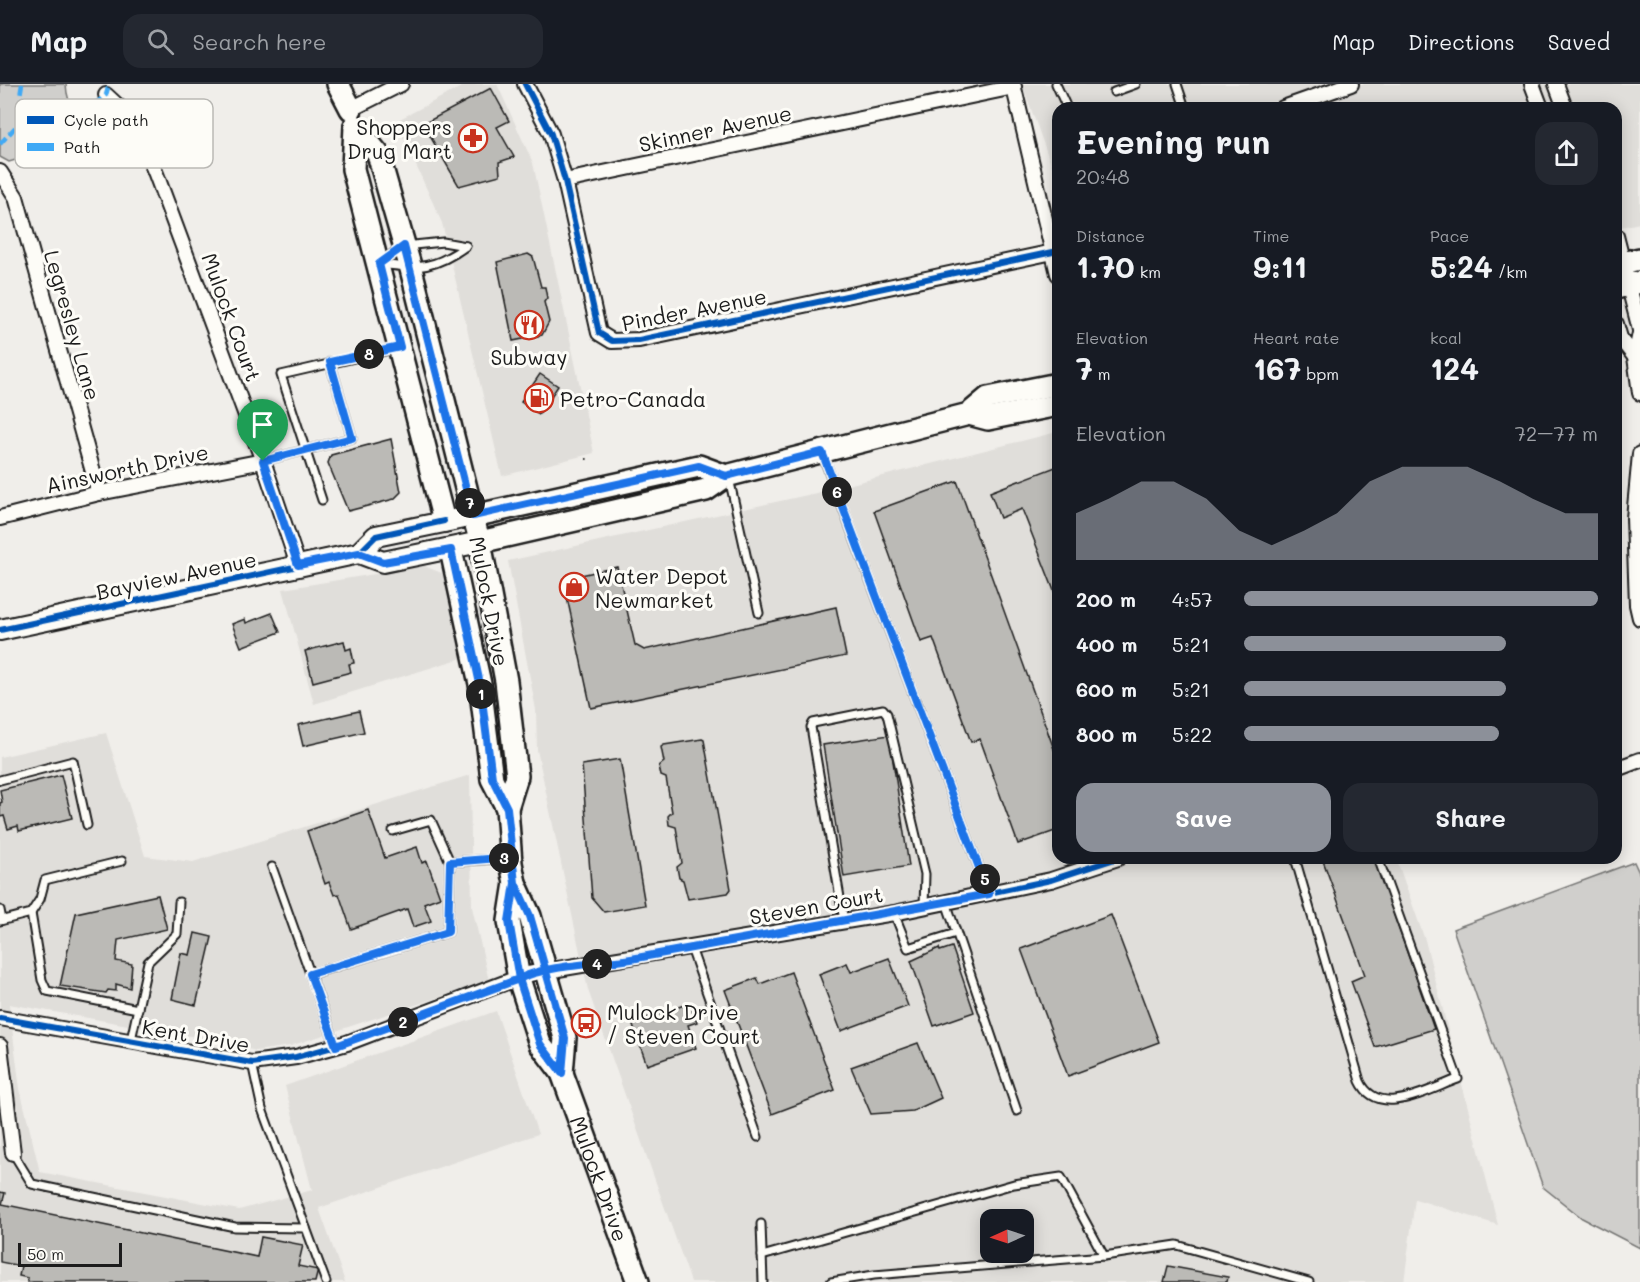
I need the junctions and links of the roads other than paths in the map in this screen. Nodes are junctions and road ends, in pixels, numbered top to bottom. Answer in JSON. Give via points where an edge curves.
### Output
{"nodes":[{"id":1,"x":338,"y":84,"type":"edge"},
{"id":2,"x":401,"y":84,"type":"edge"},
{"id":3,"x":525,"y":84,"type":"edge"},
{"id":4,"x":1056,"y":84,"type":"edge"},
{"id":5,"x":1136,"y":84,"type":"edge"},
{"id":6,"x":1177,"y":84,"type":"edge"},
{"id":7,"x":1351,"y":84,"type":"edge"},
{"id":8,"x":1532,"y":84,"type":"edge"},
{"id":9,"x":1556,"y":84,"type":"edge"},
{"id":10,"x":1014,"y":86,"type":"edge"},
{"id":11,"x":1332,"y":87,"type":"edge"},
{"id":12,"x":1114,"y":92,"type":"dead end"},
{"id":13,"x":106,"y":95,"type":"dead end"},
{"id":14,"x":110,"y":99,"type":"edge"},
{"id":15,"x":1065,"y":102,"type":"edge"},
{"id":16,"x":1183,"y":102,"type":"edge"},
{"id":17,"x":1308,"y":102,"type":"edge"},
{"id":18,"x":1539,"y":102,"type":"edge"},
{"id":19,"x":1563,"y":102,"type":"edge"},
{"id":20,"x":353,"y":117,"type":"junction"},
{"id":21,"x":154,"y":168,"type":"edge"},
{"id":22,"x":0,"y":171,"type":"edge"},
{"id":23,"x":565,"y":181,"type":"junction"},
{"id":24,"x":404,"y":246,"type":"junction"},
{"id":25,"x":1052,"y":248,"type":"edge"},
{"id":26,"x":1052,"y":252,"type":"edge"},
{"id":27,"x":1626,"y":262,"type":"edge"},
{"id":28,"x":379,"y":264,"type":"junction"},
{"id":29,"x":411,"y":269,"type":"junction"},
{"id":30,"x":1628,"y":285,"type":"edge"},
{"id":31,"x":1640,"y":332,"type":"edge"},
{"id":32,"x":1622,"y":341,"type":"edge"},
{"id":33,"x":400,"y":347,"type":"junction"},
{"id":34,"x":1635,"y":357,"type":"junction"},
{"id":35,"x":330,"y":362,"type":"junction"},
{"id":36,"x":1052,"y":385,"type":"edge"},
{"id":37,"x":1640,"y":393,"type":"edge"},
{"id":38,"x":1052,"y":406,"type":"edge"},
{"id":39,"x":969,"y":414,"type":"junction"},
{"id":40,"x":305,"y":450,"type":"junction"},
{"id":41,"x":822,"y":452,"type":"junction"},
{"id":42,"x":1640,"y":454,"type":"edge"},
{"id":43,"x":263,"y":461,"type":"junction"},
{"id":44,"x":727,"y":476,"type":"junction"},
{"id":45,"x":99,"y":493,"type":"junction"},
{"id":46,"x":322,"y":500,"type":"dead end"},
{"id":47,"x":473,"y":516,"type":"junction"},
{"id":48,"x":0,"y":518,"type":"edge"},
{"id":49,"x":444,"y":521,"type":"junction"},
{"id":50,"x":480,"y":543,"type":"junction"},
{"id":51,"x":451,"y":550,"type":"junction"},
{"id":52,"x":359,"y":553,"type":"junction"},
{"id":53,"x":298,"y":565,"type":"junction"},
{"id":54,"x":759,"y":613,"type":"dead end"},
{"id":55,"x":1640,"y":618,"type":"edge"},
{"id":56,"x":0,"y":630,"type":"edge"},
{"id":57,"x":1640,"y":760,"type":"edge"},
{"id":58,"x":1622,"y":767,"type":"edge"},
{"id":59,"x":0,"y":780,"type":"edge"},
{"id":60,"x":507,"y":808,"type":"junction"},
{"id":61,"x":87,"y":825,"type":"dead end"},
{"id":62,"x":393,"y":831,"type":"dead end"},
{"id":63,"x":511,"y":857,"type":"junction"},
{"id":64,"x":122,"y":861,"type":"dead end"},
{"id":65,"x":450,"y":862,"type":"junction"},
{"id":66,"x":1100,"y":864,"type":"edge"},
{"id":67,"x":1297,"y":864,"type":"edge"},
{"id":68,"x":1380,"y":864,"type":"edge"},
{"id":69,"x":272,"y":867,"type":"dead end"},
{"id":70,"x":515,"y":883,"type":"junction"},
{"id":71,"x":989,"y":894,"type":"junction"},
{"id":72,"x":178,"y":902,"type":"dead end"},
{"id":73,"x":946,"y":902,"type":"junction"},
{"id":74,"x":924,"y":907,"type":"junction"},
{"id":75,"x":0,"y":910,"type":"edge"},
{"id":76,"x":31,"y":913,"type":"junction"},
{"id":77,"x":894,"y":913,"type":"junction"},
{"id":78,"x":1,"y":920,"type":"edge"},
{"id":79,"x":844,"y":921,"type":"junction"},
{"id":80,"x":956,"y":933,"type":"junction"},
{"id":81,"x":690,"y":948,"type":"junction"},
{"id":82,"x":544,"y":972,"type":"junction"},
{"id":83,"x":310,"y":974,"type":"junction"},
{"id":84,"x":519,"y":979,"type":"junction"},
{"id":85,"x":138,"y":1009,"type":"junction"},
{"id":86,"x":0,"y":1018,"type":"edge"},
{"id":87,"x":131,"y":1040,"type":"junction"},
{"id":88,"x":0,"y":1046,"type":"edge"},
{"id":89,"x":336,"y":1046,"type":"junction"},
{"id":90,"x":0,"y":1052,"type":"edge"},
{"id":91,"x":252,"y":1063,"type":"junction"},
{"id":92,"x":562,"y":1073,"type":"junction"},
{"id":93,"x":1017,"y":1111,"type":"dead end"},
{"id":94,"x":758,"y":1137,"type":"dead end"},
{"id":95,"x":13,"y":1154,"type":"joint"},
{"id":96,"x":761,"y":1224,"type":"dead end"},
{"id":97,"x":306,"y":1228,"type":"junction"},
{"id":98,"x":762,"y":1256,"type":"junction"},
{"id":99,"x":1104,"y":1257,"type":"junction"},
{"id":100,"x":326,"y":1282,"type":"edge"},
{"id":101,"x":638,"y":1282,"type":"edge"},
{"id":102,"x":763,"y":1282,"type":"edge"},
{"id":103,"x":831,"y":1282,"type":"edge"},
{"id":104,"x":1309,"y":1282,"type":"edge"}],
"edges":[{"from":1,"to":20,"type":"main road","name":"Mulock Drive"},
{"from":2,"to":20,"type":"street"},
{"from":3,"to":23,"type":"street","name":"Pinder Avenue","via":[[551,134]]},
{"from":4,"to":15,"type":"lane"},
{"from":5,"to":12,"type":"lane"},
{"from":6,"to":16,"type":"lane"},
{"from":7,"to":11,"type":"street"},
{"from":8,"to":18,"type":"street"},
{"from":9,"to":19,"type":"street"},
{"from":10,"to":23,"type":"street","name":"Skinner Avenue"},
{"from":10,"to":25,"type":"street"},
{"from":11,"to":17,"type":"street"},
{"from":13,"to":14,"type":"street","name":"Mulock Court"},
{"from":20,"to":24,"type":"main road","name":"Mulock Drive","via":[[378,154]]},
{"from":20,"to":28,"type":"main road","name":"Mulock Drive","via":[[353,169]]},
{"from":21,"to":43,"type":"street","name":"Mulock Court"},
{"from":22,"to":45,"type":"street","name":"Legresley Lane","via":[[16,197]]},
{"from":23,"to":26,"type":"street","name":"Pinder Avenue","via":[[599,333],[612,341],[639,340]]},
{"from":24,"to":28,"type":"lane"},
{"from":24,"to":29,"type":"main road","name":"Mulock Drive"},
{"from":24,"to":29,"type":"lane","via":[[443,242],[466,246],[447,260]]},
{"from":27,"to":30,"type":"street"},
{"from":28,"to":29,"type":"lane"},
{"from":28,"to":33,"type":"main road","name":"Mulock Drive"},
{"from":29,"to":47,"type":"main road","name":"Mulock Drive"},
{"from":30,"to":31,"type":"street"},
{"from":31,"to":34,"type":"street"},
{"from":32,"to":34,"type":"street"},
{"from":33,"to":35,"type":"lane"},
{"from":33,"to":49,"type":"main road","name":"Mulock Drive"},
{"from":34,"to":37,"type":"street"},
{"from":35,"to":40,"type":"lane","via":[[352,438]]},
{"from":35,"to":40,"type":"lane","via":[[281,375]]},
{"from":36,"to":39,"type":"main road","via":[[988,398]]},
{"from":38,"to":39,"type":"main road","via":[[988,419]]},
{"from":39,"to":41,"type":"main road"},
{"from":40,"to":43,"type":"lane"},
{"from":40,"to":46,"type":"lane"},
{"from":41,"to":44,"type":"main road"},
{"from":41,"to":71,"type":"lane"},
{"from":42,"to":55,"type":"street","via":[[1634,518]]},
{"from":43,"to":45,"type":"street","name":"Ainsworth Drive"},
{"from":43,"to":53,"type":"street","name":"Mulock Court"},
{"from":44,"to":47,"type":"main road","via":[[699,466]]},
{"from":44,"to":50,"type":"main road","via":[[705,490]]},
{"from":44,"to":54,"type":"lane"},
{"from":45,"to":48,"type":"street","name":"Ainsworth Drive"},
{"from":47,"to":49,"type":"main road","name":"Bayview Avenue"},
{"from":47,"to":50,"type":"main road","name":"Mulock Drive"},
{"from":49,"to":51,"type":"main road","name":"Mulock Drive"},
{"from":49,"to":52,"type":"main road","name":"Bayview Avenue","via":[[376,536]]},
{"from":50,"to":51,"type":"main road","name":"Bayview Avenue"},
{"from":50,"to":60,"type":"main road","name":"Mulock Drive","via":[[506,681],[517,776]]},
{"from":51,"to":52,"type":"main road","name":"Bayview Avenue","via":[[383,562]]},
{"from":51,"to":60,"type":"main road","name":"Mulock Drive","via":[[480,684],[492,778]]},
{"from":52,"to":53,"type":"main road","name":"Bayview Avenue"},
{"from":53,"to":56,"type":"main road","name":"Bayview Avenue"},
{"from":57,"to":58,"type":"street"},
{"from":59,"to":61,"type":"lane","via":[[73,761]]},
{"from":60,"to":63,"type":"main road","name":"Mulock Drive"},
{"from":62,"to":65,"type":"lane","via":[[431,820]]},
{"from":63,"to":65,"type":"lane"},
{"from":63,"to":70,"type":"main road","name":"Mulock Drive"},
{"from":64,"to":76,"type":"lane","via":[[45,880]]},
{"from":65,"to":83,"type":"lane","via":[[448,932]]},
{"from":66,"to":71,"type":"street","name":"Steven Court"},
{"from":67,"to":68,"type":"lane","via":[[1360,1080],[1368,1094],[1386,1100],[1401,1099],[1458,1079]]},
{"from":69,"to":83,"type":"lane"},
{"from":70,"to":82,"type":"main road","name":"Mulock Drive","via":[[530,916]]},
{"from":70,"to":84,"type":"main road","name":"Mulock Drive","via":[[509,921]]},
{"from":71,"to":73,"type":"street","name":"Steven Court"},
{"from":72,"to":85,"type":"lane","via":[[177,934],[148,962]]},
{"from":73,"to":74,"type":"street","name":"Steven Court"},
{"from":73,"to":80,"type":"lane"},
{"from":74,"to":77,"type":"street","name":"Steven Court"},
{"from":74,"to":79,"type":"lane","via":[[925,874],[883,709],[813,723],[811,727]]},
{"from":75,"to":78,"type":"lane"},
{"from":76,"to":78,"type":"lane"},
{"from":76,"to":85,"type":"lane","via":[[47,991]]},
{"from":77,"to":79,"type":"street","name":"Steven Court"},
{"from":77,"to":80,"type":"lane","via":[[908,948]]},
{"from":79,"to":81,"type":"street","name":"Steven Court"},
{"from":80,"to":93,"type":"lane"},
{"from":81,"to":82,"type":"street","name":"Steven Court"},
{"from":81,"to":94,"type":"lane"},
{"from":82,"to":84,"type":"street","name":"Steven Court"},
{"from":82,"to":92,"type":"main road","name":"Mulock Drive","via":[[565,1038]]},
{"from":83,"to":89,"type":"lane"},
{"from":84,"to":89,"type":"street","name":"Kent Drive"},
{"from":84,"to":92,"type":"main road","name":"Mulock Drive","via":[[540,1044]]},
{"from":85,"to":87,"type":"lane"},
{"from":86,"to":87,"type":"street","name":"Kent Drive"},
{"from":87,"to":91,"type":"street","name":"Kent Drive"},
{"from":88,"to":90,"type":"street"},
{"from":89,"to":91,"type":"street","name":"Kent Drive"},
{"from":90,"to":95,"type":"street"},
{"from":91,"to":97,"type":"lane","via":[[262,1109]]},
{"from":92,"to":101,"type":"main road","name":"Mulock Drive"},
{"from":95,"to":97,"type":"lane","via":[[32,1184],[235,1227]]},
{"from":96,"to":98,"type":"lane"},
{"from":97,"to":100,"type":"lane"},
{"from":98,"to":99,"type":"lane","via":[[1014,1184],[1061,1177]]},
{"from":98,"to":102,"type":"lane"},
{"from":99,"to":103,"type":"lane","via":[[874,1275]]},
{"from":99,"to":104,"type":"lane","via":[[1177,1245]]}]}
